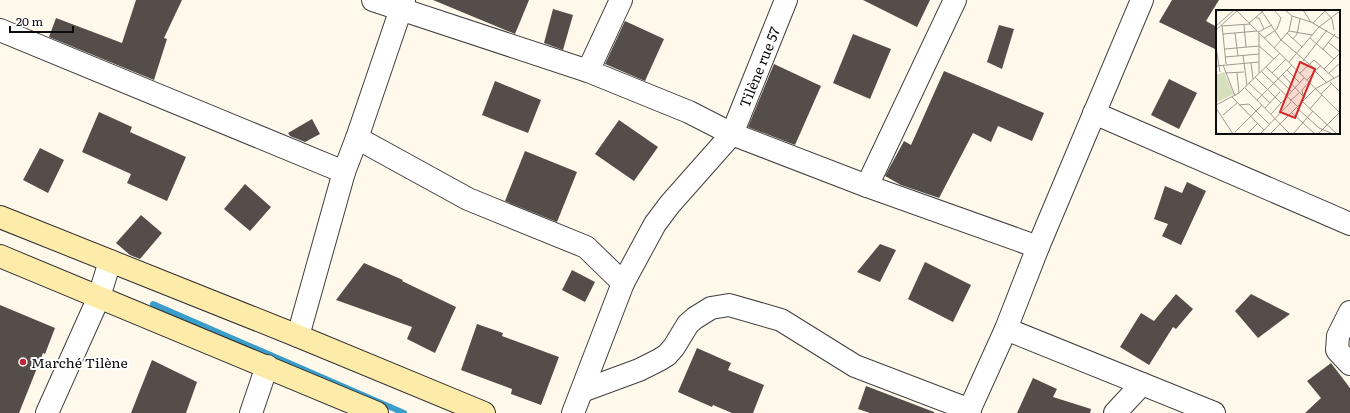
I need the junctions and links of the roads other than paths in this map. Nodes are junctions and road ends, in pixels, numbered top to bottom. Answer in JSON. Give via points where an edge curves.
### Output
{"nodes":[{"id":1,"x":373,"y":0,"type":"edge"},
{"id":2,"x":621,"y":0,"type":"edge"},
{"id":3,"x":786,"y":0,"type":"edge"},
{"id":4,"x":955,"y":0,"type":"edge"},
{"id":5,"x":1142,"y":0,"type":"edge"},
{"id":6,"x":402,"y":5,"type":"edge"},
{"id":7,"x":0,"y":30,"type":"edge"},
{"id":8,"x":588,"y":70,"type":"junction"},
{"id":9,"x":1094,"y":113,"type":"junction"},
{"id":10,"x":732,"y":134,"type":"junction"},
{"id":11,"x":357,"y":138,"type":"junction"},
{"id":12,"x":344,"y":172,"type":"junction"},
{"id":13,"x":867,"y":186,"type":"junction"},
{"id":14,"x":0,"y":217,"type":"edge"},
{"id":15,"x":1350,"y":224,"type":"edge"},
{"id":16,"x":1038,"y":247,"type":"junction"},
{"id":17,"x":0,"y":256,"type":"edge"},
{"id":18,"x":110,"y":261,"type":"junction"},
{"id":19,"x":623,"y":283,"type":"junction"},
{"id":20,"x":99,"y":297,"type":"junction"},
{"id":21,"x":1350,"y":312,"type":"edge"},
{"id":22,"x":1006,"y":329,"type":"junction"},
{"id":23,"x":298,"y":336,"type":"junction"},
{"id":24,"x":1350,"y":364,"type":"edge"},
{"id":25,"x":267,"y":366,"type":"junction"},
{"id":26,"x":1142,"y":384,"type":"junction"},
{"id":27,"x":582,"y":391,"type":"junction"},
{"id":28,"x":969,"y":412,"type":"edge"},
{"id":29,"x":47,"y":413,"type":"edge"},
{"id":30,"x":251,"y":413,"type":"edge"},
{"id":31,"x":377,"y":413,"type":"edge"},
{"id":32,"x":484,"y":413,"type":"edge"},
{"id":33,"x":573,"y":413,"type":"edge"},
{"id":34,"x":1115,"y":413,"type":"edge"},
{"id":35,"x":1214,"y":413,"type":"edge"}],
"edges":[{"from":1,"to":6,"type":"street"},
{"from":2,"to":8,"type":"street"},
{"from":3,"to":10,"type":"street","name":"Tilène rue 57"},
{"from":4,"to":13,"type":"street"},
{"from":5,"to":9,"type":"street"},
{"from":6,"to":8,"type":"street"},
{"from":6,"to":11,"type":"street"},
{"from":7,"to":12,"type":"street"},
{"from":8,"to":10,"type":"street","via":[[689,112]]},
{"from":9,"to":15,"type":"street"},
{"from":9,"to":16,"type":"street"},
{"from":10,"to":13,"type":"street"},
{"from":10,"to":19,"type":"street","name":"Tilène rue 57","via":[[655,224]]},
{"from":11,"to":12,"type":"street"},
{"from":11,"to":19,"type":"street","via":[[468,199],[586,246]]},
{"from":12,"to":23,"type":"street"},
{"from":13,"to":16,"type":"street"},
{"from":14,"to":18,"type":"street"},
{"from":16,"to":22,"type":"street"},
{"from":17,"to":20,"type":"street"},
{"from":18,"to":20,"type":"street"},
{"from":18,"to":23,"type":"street"},
{"from":19,"to":27,"type":"street","name":"Tilène rue 57"},
{"from":20,"to":25,"type":"street"},
{"from":20,"to":29,"type":"street"},
{"from":21,"to":24,"type":"street","via":[[1338,336],[1337,350]]},
{"from":22,"to":26,"type":"street"},
{"from":22,"to":28,"type":"street"},
{"from":23,"to":32,"type":"street"},
{"from":25,"to":30,"type":"street"},
{"from":25,"to":31,"type":"street"},
{"from":26,"to":34,"type":"street"},
{"from":26,"to":35,"type":"street"},
{"from":27,"to":28,"type":"street","via":[[659,360],[674,347],[688,324],[695,318],[711,308],[729,304],[781,320],[855,366]]},
{"from":27,"to":33,"type":"street","name":"Tilène rue 57"}]}
